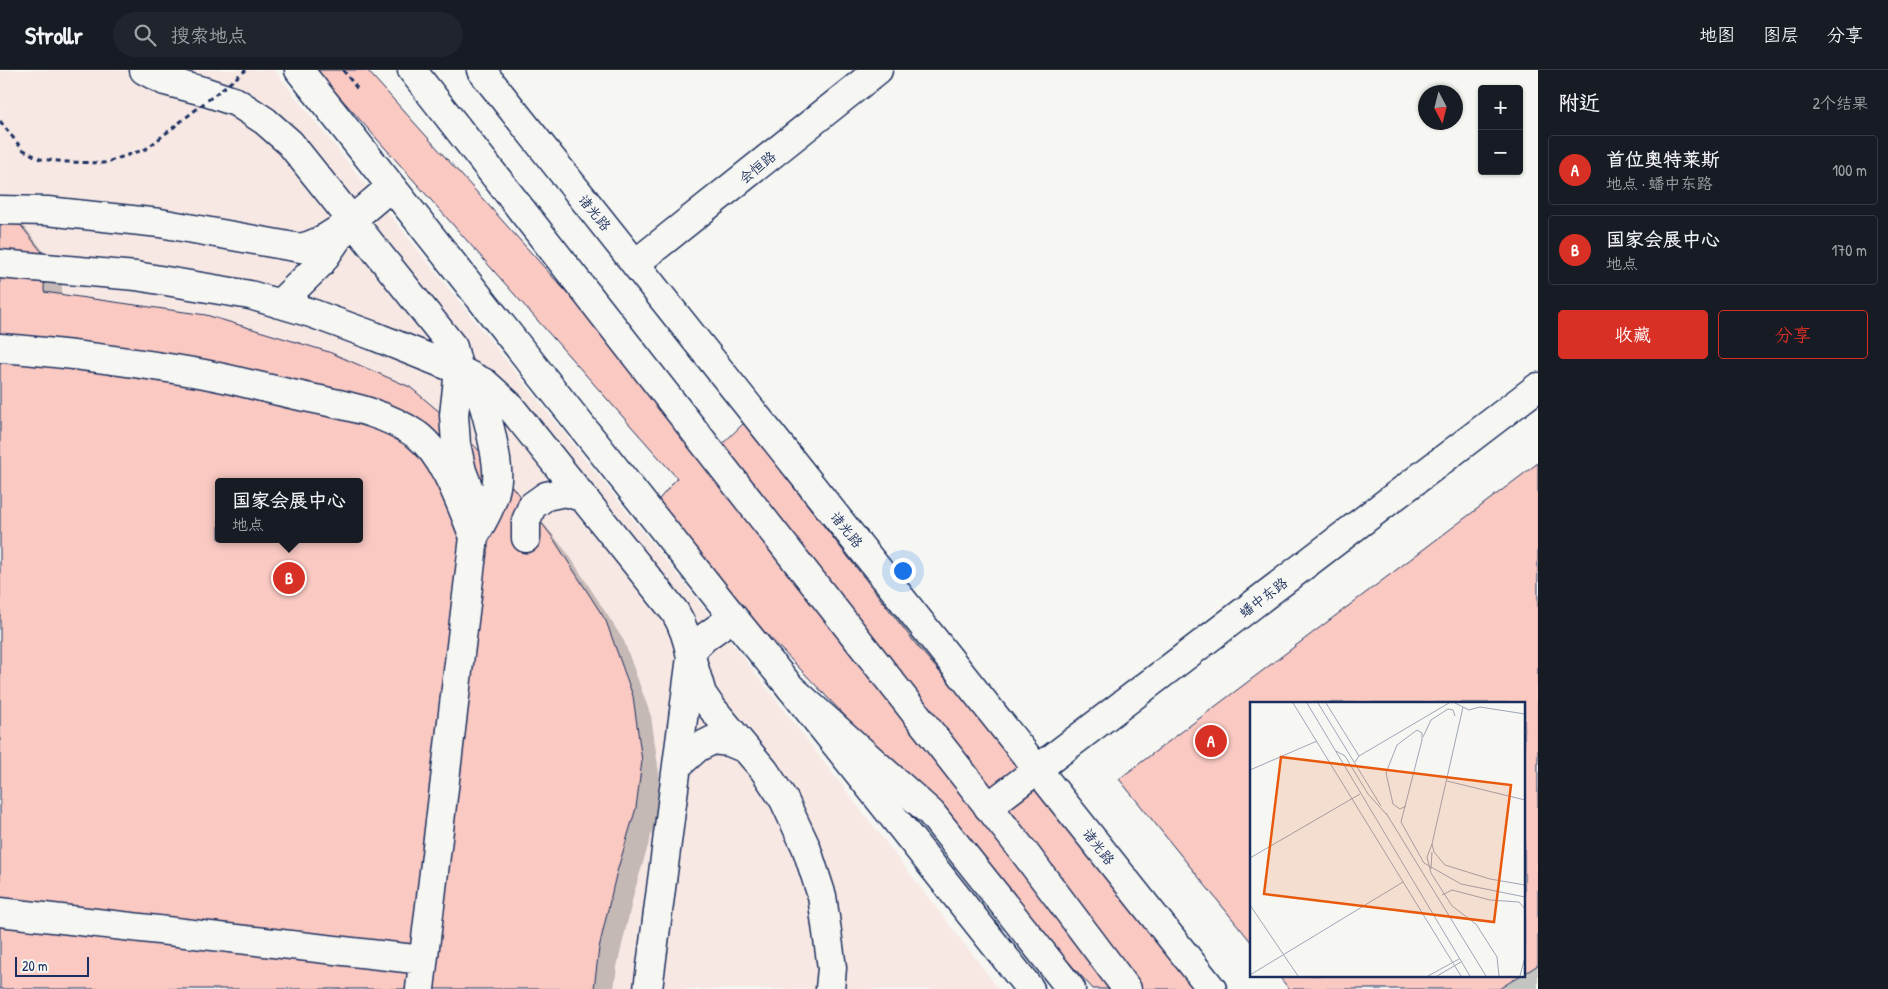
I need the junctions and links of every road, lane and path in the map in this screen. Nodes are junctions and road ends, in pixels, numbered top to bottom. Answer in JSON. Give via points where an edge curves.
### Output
{"nodes":[{"id":1,"x":144,"y":70,"type":"edge"},
{"id":2,"x":246,"y":70,"type":"edge"},
{"id":3,"x":299,"y":70,"type":"edge"},
{"id":4,"x":343,"y":70,"type":"edge"},
{"id":5,"x":412,"y":70,"type":"edge"},
{"id":6,"x":481,"y":70,"type":"edge"},
{"id":7,"x":878,"y":70,"type":"edge"},
{"id":8,"x":359,"y":92,"type":"dead end"},
{"id":9,"x":0,"y":121,"type":"edge"},
{"id":10,"x":391,"y":187,"type":"junction"},
{"id":11,"x":0,"y":210,"type":"edge"},
{"id":12,"x":352,"y":218,"type":"junction"},
{"id":13,"x":636,"y":263,"type":"junction"},
{"id":14,"x":0,"y":264,"type":"edge"},
{"id":15,"x":279,"y":304,"type":"junction"},
{"id":16,"x":0,"y":348,"type":"edge"},
{"id":17,"x":459,"y":370,"type":"junction"},
{"id":18,"x":1538,"y":387,"type":"edge"},
{"id":19,"x":584,"y":498,"type":"junction"},
{"id":20,"x":474,"y":537,"type":"junction"},
{"id":21,"x":526,"y":538,"type":"dead end"},
{"id":22,"x":733,"y":617,"type":"junction"},
{"id":23,"x":691,"y":657,"type":"junction"},
{"id":24,"x":791,"y":688,"type":"junction"},
{"id":25,"x":746,"y":749,"type":"junction"},
{"id":26,"x":677,"y":766,"type":"junction"},
{"id":27,"x":1038,"y":769,"type":"junction"},
{"id":28,"x":988,"y":807,"type":"junction"},
{"id":29,"x":0,"y":912,"type":"edge"},
{"id":30,"x":423,"y":960,"type":"junction"},
{"id":31,"x":420,"y":989,"type":"edge"},
{"id":32,"x":648,"y":989,"type":"edge"},
{"id":33,"x":830,"y":989,"type":"edge"},
{"id":34,"x":1030,"y":989,"type":"edge"},
{"id":35,"x":1072,"y":989,"type":"edge"},
{"id":36,"x":1127,"y":989,"type":"edge"},
{"id":37,"x":1212,"y":989,"type":"edge"}],
"edges":[{"from":1,"to":12,"type":"main road","via":[[165,81],[236,102],[265,120],[290,143]]},
{"from":2,"to":9,"type":"path","bridge":true,"via":[[146,149],[104,163],[40,159],[22,149]]},
{"from":3,"to":10,"type":"main road"},
{"from":4,"to":8,"type":"path"},
{"from":5,"to":28,"type":"main road"},
{"from":6,"to":13,"type":"main road","name":"诸光路"},
{"from":7,"to":13,"type":"main road","name":"会恒路"},
{"from":10,"to":12,"type":"main road"},
{"from":10,"to":22,"type":"main road"},
{"from":11,"to":12,"type":"main road","via":[[47,211],[160,223],[300,248],[329,237]]},
{"from":12,"to":15,"type":"main road","via":[[320,264]]},
{"from":12,"to":17,"type":"main road","via":[[453,347]]},
{"from":13,"to":27,"type":"main road","name":"诸光路"},
{"from":14,"to":15,"type":"main road","via":[[136,276],[250,295]]},
{"from":15,"to":17,"type":"main road","via":[[374,336]]},
{"from":16,"to":20,"type":"main road","via":[[60,353],[201,374],[366,411],[397,423],[419,437],[436,457],[454,486]]},
{"from":17,"to":19,"type":"main road","via":[[485,383],[508,404]]},
{"from":17,"to":20,"type":"main road","via":[[454,415],[456,444],[475,505]]},
{"from":17,"to":20,"type":"main road","via":[[475,385],[484,409],[494,447],[497,480],[490,510]]},
{"from":18,"to":27,"type":"main road","name":"蟠中东路"},
{"from":19,"to":21,"type":"main road","via":[[565,492],[546,496],[532,506],[526,521]]},
{"from":19,"to":23,"type":"main road","via":[[676,612],[684,627]]},
{"from":20,"to":30,"type":"main road"},
{"from":22,"to":23,"type":"main road","via":[[704,638]]},
{"from":22,"to":24,"type":"main road"},
{"from":23,"to":25,"type":"main road","via":[[702,694]]},
{"from":23,"to":26,"type":"main road"},
{"from":24,"to":34,"type":"main road"},
{"from":24,"to":35,"type":"main road","via":[[931,813]]},
{"from":25,"to":26,"type":"main road","via":[[713,740],[697,748]]},
{"from":25,"to":33,"type":"main road","via":[[784,800],[806,847],[822,896],[832,968]]},
{"from":26,"to":32,"type":"main road"},
{"from":27,"to":28,"type":"main road","name":"蟠中东路"},
{"from":27,"to":37,"type":"main road","name":"诸光路"},
{"from":28,"to":36,"type":"main road"},
{"from":29,"to":30,"type":"main road"},
{"from":30,"to":31,"type":"main road"}]}
